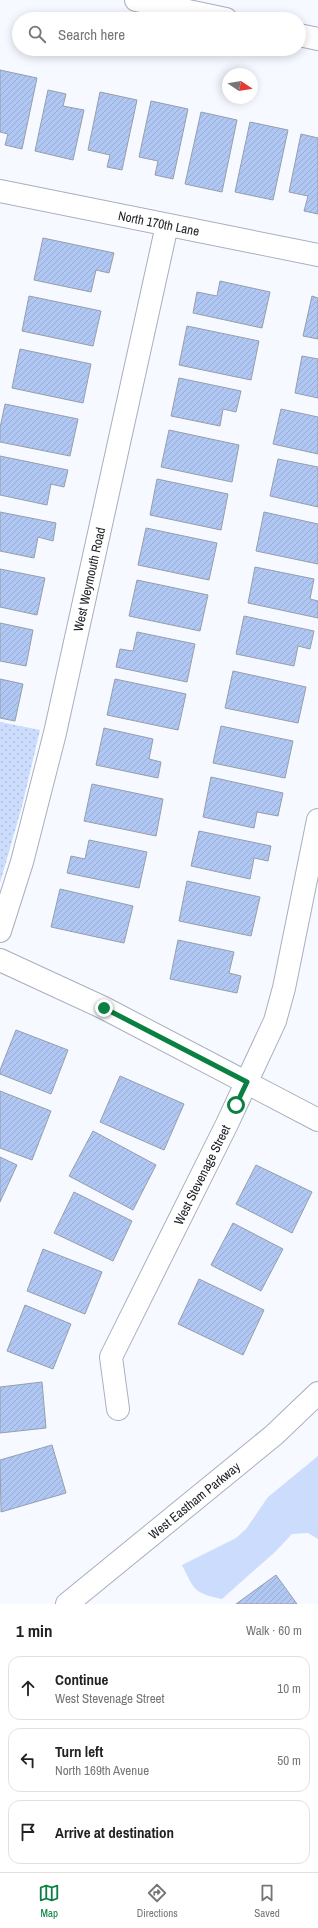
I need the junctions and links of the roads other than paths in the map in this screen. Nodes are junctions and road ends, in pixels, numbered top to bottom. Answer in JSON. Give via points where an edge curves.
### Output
{"nodes":[{"id":1,"x":136,"y":0,"type":"edge"},
{"id":2,"x":193,"y":12,"type":"edge"},
{"id":3,"x":306,"y":36,"type":"edge"},
{"id":4,"x":318,"y":39,"type":"edge"},
{"id":5,"x":0,"y":191,"type":"edge"},
{"id":6,"x":167,"y":224,"type":"junction"},
{"id":7,"x":318,"y":256,"type":"edge"},
{"id":8,"x":318,"y":820,"type":"edge"},
{"id":9,"x":0,"y":931,"type":"edge"},
{"id":10,"x":0,"y":960,"type":"edge"},
{"id":11,"x":247,"y":1082,"type":"junction"},
{"id":12,"x":318,"y":1120,"type":"edge"},
{"id":13,"x":318,"y":1393,"type":"edge"},
{"id":14,"x":118,"y":1410,"type":"dead end"},
{"id":15,"x":67,"y":1604,"type":"edge"}],
"edges":[{"from":1,"to":2,"type":"street"},
{"from":3,"to":4,"type":"street"},
{"from":5,"to":6,"type":"street","name":"North 170th Lane"},
{"from":6,"to":7,"type":"street","name":"North 170th Lane"},
{"from":6,"to":9,"type":"street","name":"West Weymouth Road","via":[[56,733],[22,862]]},
{"from":8,"to":11,"type":"street","name":"West Stevenage Street","via":[[281,1001],[275,1021]]},
{"from":10,"to":11,"type":"street","via":[[104,1008]]},
{"from":11,"to":12,"type":"street"},
{"from":11,"to":14,"type":"street","name":"West Stevenage Street","via":[[111,1357]]},
{"from":13,"to":15,"type":"street","name":"West Eastham Parkway","via":[[274,1435]]}]}
